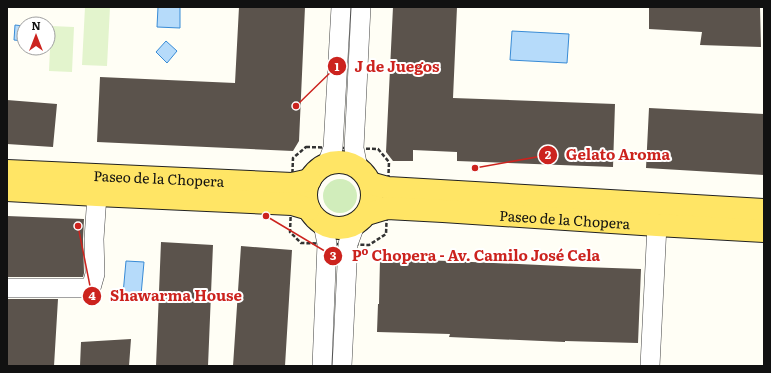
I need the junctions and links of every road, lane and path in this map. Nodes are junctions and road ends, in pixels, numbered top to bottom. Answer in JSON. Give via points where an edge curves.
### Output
{"nodes":[{"id":1,"x":341,"y":7,"type":"edge"},
{"id":2,"x":361,"y":7,"type":"edge"},
{"id":3,"x":378,"y":149,"type":"dead end"},
{"id":4,"x":389,"y":162,"type":"dead end"},
{"id":5,"x":327,"y":164,"type":"junction"},
{"id":6,"x":7,"y":171,"type":"edge"},
{"id":7,"x":364,"y":175,"type":"junction"},
{"id":8,"x":310,"y":180,"type":"junction"},
{"id":9,"x":7,"y":190,"type":"edge"},
{"id":10,"x":97,"y":195,"type":"junction"},
{"id":11,"x":764,"y":210,"type":"edge"},
{"id":12,"x":316,"y":217,"type":"junction"},
{"id":13,"x":361,"y":219,"type":"junction"},
{"id":14,"x":657,"y":225,"type":"junction"},
{"id":15,"x":764,"y":230,"type":"edge"},
{"id":16,"x":386,"y":234,"type":"dead end"},
{"id":17,"x":369,"y":245,"type":"dead end"},
{"id":18,"x":7,"y":288,"type":"edge"},
{"id":19,"x":322,"y":366,"type":"edge"},
{"id":20,"x":342,"y":366,"type":"edge"},
{"id":21,"x":650,"y":366,"type":"edge"}],
"edges":[{"from":1,"to":5,"type":"street","via":[[333,148]]},
{"from":2,"to":7,"type":"street","via":[[354,148]]},
{"from":3,"to":4,"type":"path"},
{"from":5,"to":7,"type":"main road","via":[[348,163]]},
{"from":5,"to":8,"type":"main road"},
{"from":6,"to":8,"type":"main road","name":"Paseo de la Chopera","via":[[292,184]]},
{"from":7,"to":11,"type":"main road","name":"Paseo de la Chopera","via":[[388,188]]},
{"from":7,"to":13,"type":"main road","via":[[372,198]]},
{"from":8,"to":12,"type":"main road","via":[[306,189],[306,200]]},
{"from":9,"to":10,"type":"main road","name":"Paseo de la Chopera"},
{"from":10,"to":12,"type":"main road","name":"Paseo de la Chopera","via":[[292,204]]},
{"from":10,"to":18,"type":"street","via":[[95,274],[90,288]]},
{"from":12,"to":13,"type":"main road","via":[[334,228],[344,228]]},
{"from":12,"to":19,"type":"street","via":[[327,244]]},
{"from":13,"to":14,"type":"main road","name":"Paseo de la Chopera","via":[[387,208]]},
{"from":13,"to":20,"type":"street","via":[[348,244]]},
{"from":14,"to":15,"type":"main road","name":"Paseo de la Chopera"},
{"from":14,"to":21,"type":"street"},
{"from":16,"to":17,"type":"path"}]}
